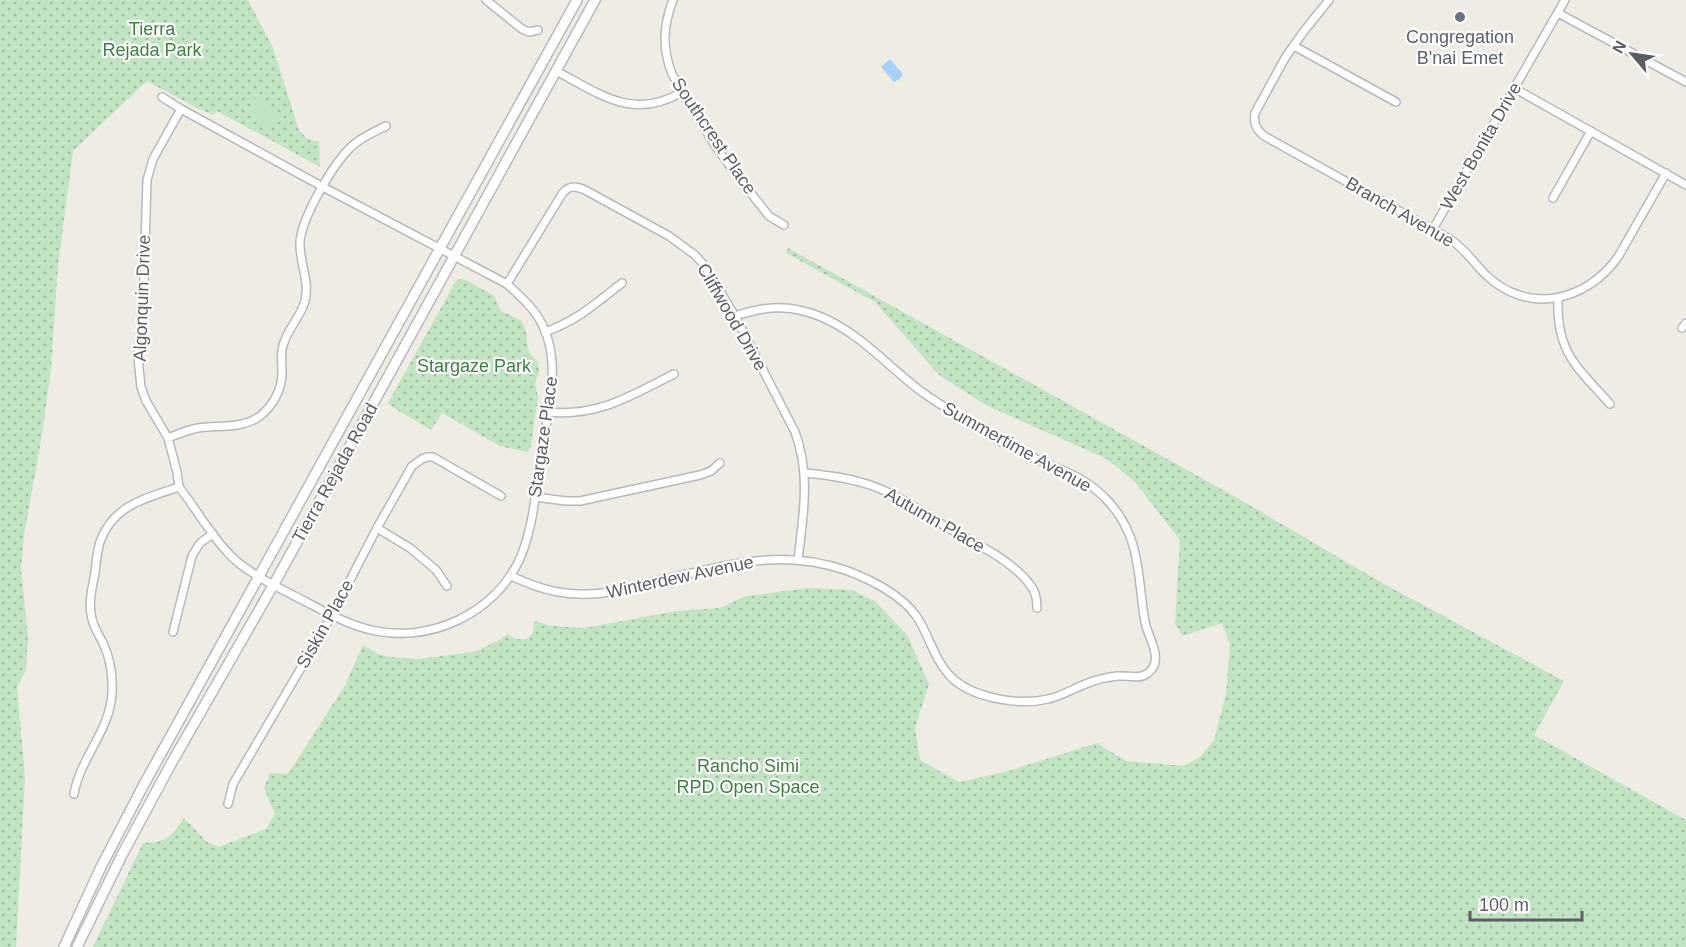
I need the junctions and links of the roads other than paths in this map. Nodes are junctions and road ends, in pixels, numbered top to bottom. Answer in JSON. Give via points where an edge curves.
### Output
{"nodes":[{"id":1,"x":486,"y":0,"type":"edge"},
{"id":2,"x":577,"y":0,"type":"edge"},
{"id":3,"x":596,"y":0,"type":"edge"},
{"id":4,"x":673,"y":0,"type":"edge"},
{"id":5,"x":1329,"y":0,"type":"edge"},
{"id":6,"x":1565,"y":0,"type":"edge"},
{"id":7,"x":1558,"y":13,"type":"junction"},
{"id":8,"x":537,"y":30,"type":"dead end"},
{"id":9,"x":1294,"y":46,"type":"junction"},
{"id":10,"x":556,"y":71,"type":"junction"},
{"id":11,"x":1686,"y":82,"type":"edge"},
{"id":12,"x":1514,"y":88,"type":"junction"},
{"id":13,"x":682,"y":92,"type":"junction"},
{"id":14,"x":162,"y":97,"type":"dead end"},
{"id":15,"x":1396,"y":102,"type":"dead end"},
{"id":16,"x":181,"y":109,"type":"junction"},
{"id":17,"x":386,"y":126,"type":"dead end"},
{"id":18,"x":1591,"y":131,"type":"junction"},
{"id":19,"x":1666,"y":173,"type":"junction"},
{"id":20,"x":1686,"y":185,"type":"edge"},
{"id":21,"x":323,"y":187,"type":"junction"},
{"id":22,"x":1553,"y":198,"type":"dead end"},
{"id":23,"x":784,"y":225,"type":"dead end"},
{"id":24,"x":1433,"y":229,"type":"junction"},
{"id":25,"x":440,"y":248,"type":"junction"},
{"id":26,"x":454,"y":256,"type":"junction"},
{"id":27,"x":622,"y":283,"type":"dead end"},
{"id":28,"x":507,"y":284,"type":"junction"},
{"id":29,"x":1558,"y":298,"type":"junction"},
{"id":30,"x":735,"y":316,"type":"junction"},
{"id":31,"x":545,"y":332,"type":"junction"},
{"id":32,"x":674,"y":374,"type":"dead end"},
{"id":33,"x":1610,"y":404,"type":"dead end"},
{"id":34,"x":548,"y":412,"type":"junction"},
{"id":35,"x":168,"y":438,"type":"junction"},
{"id":36,"x":720,"y":463,"type":"dead end"},
{"id":37,"x":805,"y":473,"type":"junction"},
{"id":38,"x":179,"y":487,"type":"junction"},
{"id":39,"x":501,"y":496,"type":"dead end"},
{"id":40,"x":535,"y":497,"type":"junction"},
{"id":41,"x":376,"y":528,"type":"junction"},
{"id":42,"x":213,"y":534,"type":"junction"},
{"id":43,"x":798,"y":560,"type":"junction"},
{"id":44,"x":260,"y":576,"type":"junction"},
{"id":45,"x":511,"y":576,"type":"junction"},
{"id":46,"x":274,"y":584,"type":"junction"},
{"id":47,"x":447,"y":586,"type":"dead end"},
{"id":48,"x":1037,"y":608,"type":"dead end"},
{"id":49,"x":332,"y":615,"type":"junction"},
{"id":50,"x":173,"y":632,"type":"dead end"},
{"id":51,"x":1115,"y":676,"type":"joint"},
{"id":52,"x":74,"y":794,"type":"dead end"},
{"id":53,"x":228,"y":804,"type":"dead end"},
{"id":54,"x":63,"y":947,"type":"edge"},
{"id":55,"x":77,"y":947,"type":"edge"}],
"edges":[{"from":1,"to":8,"type":"street","via":[[522,29]]},
{"from":2,"to":25,"type":"main road","name":"Tierra Rejada Road"},
{"from":3,"to":10,"type":"main road","name":"Tierra Rejada Road"},
{"from":4,"to":13,"type":"street","name":"Southcrest Place","via":[[665,24],[664,48]]},
{"from":5,"to":9,"type":"street"},
{"from":6,"to":7,"type":"street","name":"West Bonita Drive"},
{"from":7,"to":11,"type":"street"},
{"from":7,"to":12,"type":"street","name":"West Bonita Drive"},
{"from":9,"to":15,"type":"street"},
{"from":9,"to":24,"type":"street","name":"Branch Avenue","via":[[1255,113],[1258,131]]},
{"from":10,"to":13,"type":"street","via":[[625,103],[660,103]]},
{"from":10,"to":26,"type":"main road","name":"Tierra Rejada Road"},
{"from":12,"to":18,"type":"street"},
{"from":12,"to":24,"type":"street","name":"West Bonita Drive"},
{"from":13,"to":23,"type":"street","name":"Southcrest Place","via":[[738,177],[769,216]]},
{"from":14,"to":16,"type":"street","name":"Stargaze Place"},
{"from":16,"to":21,"type":"street","name":"Stargaze Place"},
{"from":16,"to":35,"type":"street","name":"Algonquin Drive","via":[[153,159],[147,180],[138,355],[146,401]]},
{"from":17,"to":21,"type":"street","via":[[352,146]]},
{"from":18,"to":19,"type":"street"},
{"from":18,"to":22,"type":"street"},
{"from":19,"to":20,"type":"street"},
{"from":19,"to":29,"type":"street","name":"Branch Avenue","via":[[1610,269],[1586,288]]},
{"from":21,"to":25,"type":"street","name":"Stargaze Place"},
{"from":21,"to":35,"type":"street","via":[[303,228],[300,251],[307,290],[281,352],[282,375],[276,398],[261,416],[250,422],[185,431]]},
{"from":24,"to":29,"type":"street","name":"Branch Avenue","via":[[1460,246],[1486,275],[1503,287],[1528,297]]},
{"from":25,"to":26,"type":"street","name":"Stargaze Place"},
{"from":25,"to":44,"type":"main road","name":"Tierra Rejada Road"},
{"from":26,"to":28,"type":"street","name":"Stargaze Place"},
{"from":26,"to":46,"type":"main road","name":"Tierra Rejada Road"},
{"from":27,"to":31,"type":"street","via":[[578,318]]},
{"from":28,"to":30,"type":"street","name":"Cliffwood Drive","via":[[562,194],[577,187],[684,246],[705,265]]},
{"from":28,"to":31,"type":"street","name":"Stargaze Place","via":[[530,305]]},
{"from":29,"to":33,"type":"street","via":[[1558,326],[1566,350]]},
{"from":30,"to":37,"type":"street","name":"Cliffwood Drive","via":[[795,432]]},
{"from":30,"to":51,"type":"street","name":"Summertime Avenue","via":[[780,307],[822,317],[857,338],[937,402],[1009,447],[1082,479],[1101,495],[1119,516],[1133,545],[1145,623],[1156,652],[1156,662],[1147,674]]},
{"from":31,"to":34,"type":"street","name":"Stargaze Place","via":[[552,369]]},
{"from":32,"to":34,"type":"street","via":[[601,408]]},
{"from":34,"to":40,"type":"street","name":"Stargaze Place"},
{"from":35,"to":38,"type":"street","name":"Algonquin Drive"},
{"from":36,"to":40,"type":"street","via":[[700,475],[592,499]]},
{"from":37,"to":43,"type":"street","name":"Cliffwood Drive"},
{"from":37,"to":48,"type":"street","name":"Autumn Place","via":[[854,479],[899,498],[1012,567],[1032,587]]},
{"from":38,"to":42,"type":"street","name":"Stargaze Place"},
{"from":38,"to":52,"type":"street","via":[[126,507],[104,532],[90,606],[109,660],[112,693],[105,725],[76,781]]},
{"from":39,"to":41,"type":"street","name":"Siskin Place","via":[[427,457],[412,466]]},
{"from":40,"to":45,"type":"street","name":"Stargaze Place","via":[[527,538]]},
{"from":41,"to":47,"type":"street","via":[[410,548],[436,570]]},
{"from":41,"to":49,"type":"street","name":"Siskin Place"},
{"from":42,"to":44,"type":"street","name":"Stargaze Place","via":[[231,557]]},
{"from":42,"to":50,"type":"street","via":[[200,543],[192,556]]},
{"from":43,"to":45,"type":"street","name":"Winterdew Avenue","via":[[744,561],[585,595],[550,591]]},
{"from":43,"to":51,"type":"street","name":"Winterdew Avenue","via":[[847,571],[894,596],[917,617],[937,658],[951,676],[974,692],[1008,701],[1034,702]]},
{"from":44,"to":46,"type":"street","name":"Stargaze Place"},
{"from":44,"to":54,"type":"main road","name":"Tierra Rejada Road","via":[[142,788]]},
{"from":45,"to":49,"type":"street","name":"Stargaze Place","via":[[484,605],[430,630],[371,630]]},
{"from":46,"to":49,"type":"street","name":"Stargaze Place"},
{"from":46,"to":55,"type":"main road","name":"Tierra Rejada Road","via":[[171,764]]},
{"from":49,"to":53,"type":"street","name":"Siskin Place","via":[[233,784]]}]}
